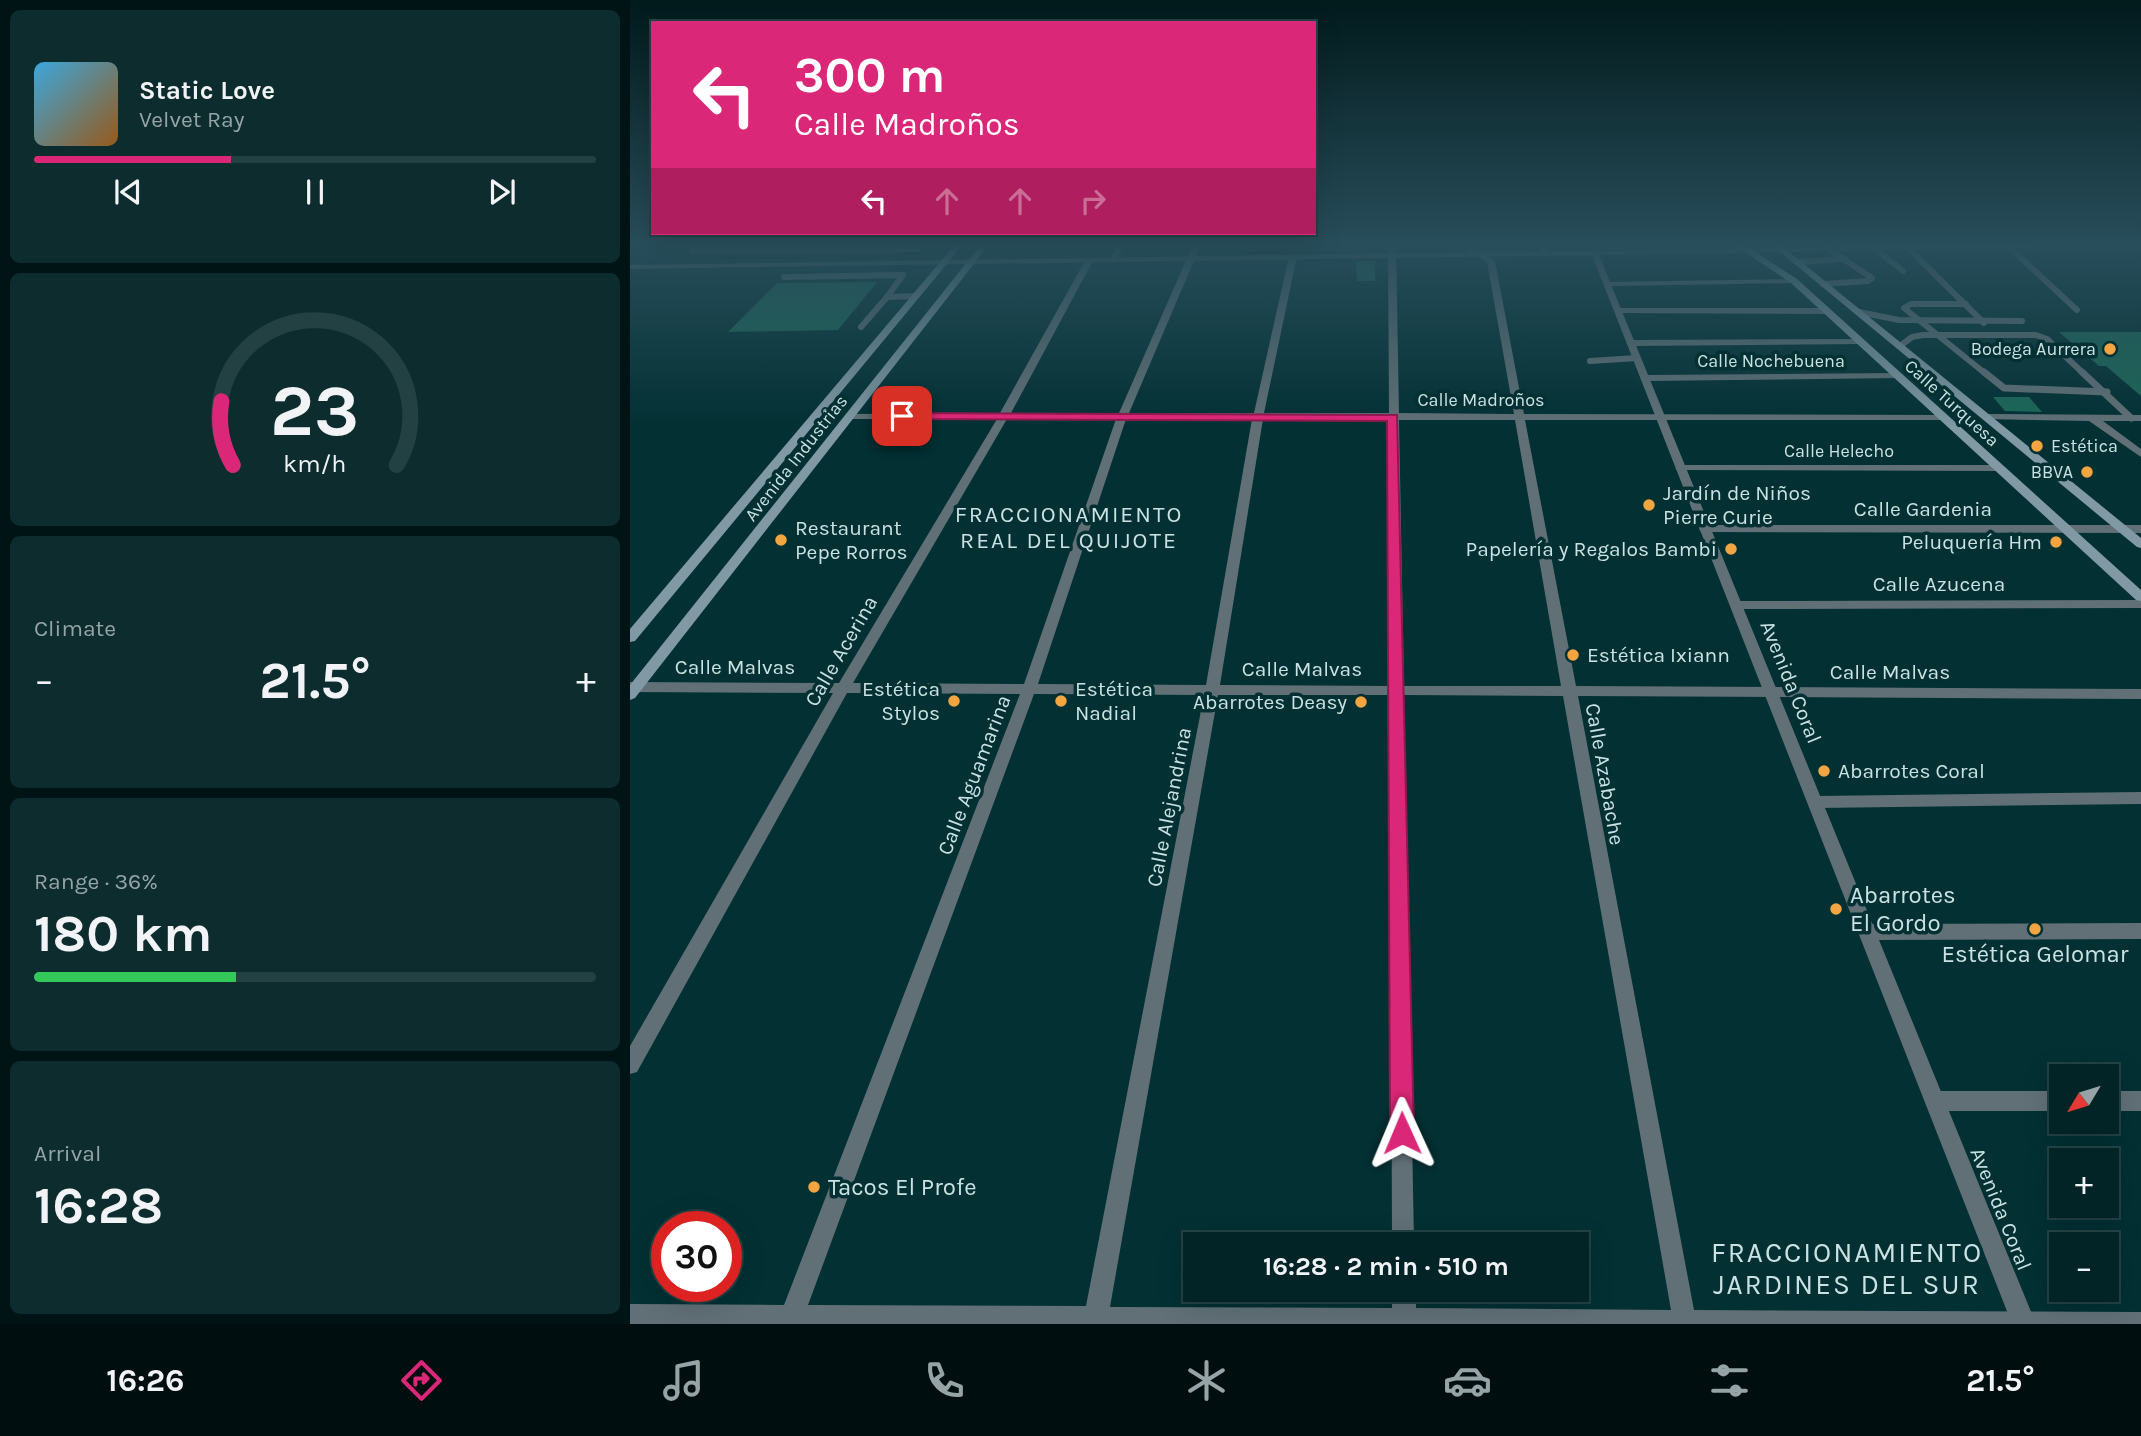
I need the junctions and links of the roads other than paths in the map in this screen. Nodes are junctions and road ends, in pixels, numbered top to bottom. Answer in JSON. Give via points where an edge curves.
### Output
{"nodes":[{"id":1,"x":881,"y":304,"type":"edge"},
{"id":2,"x":909,"y":304,"type":"edge"},
{"id":3,"x":939,"y":304,"type":"edge"},
{"id":4,"x":1065,"y":304,"type":"edge"},
{"id":5,"x":1171,"y":304,"type":"edge"},
{"id":6,"x":1283,"y":304,"type":"edge"},
{"id":7,"x":1392,"y":304,"type":"edge"},
{"id":8,"x":1499,"y":304,"type":"edge"},
{"id":9,"x":1615,"y":304,"type":"edge"},
{"id":10,"x":1818,"y":304,"type":"edge"},
{"id":11,"x":1848,"y":304,"type":"edge"},
{"id":12,"x":1966,"y":304,"type":"joint"},
{"id":13,"x":2070,"y":304,"type":"edge"},
{"id":14,"x":2077,"y":310,"type":"dead end"},
{"id":15,"x":1618,"y":311,"type":"junction"},
{"id":16,"x":1826,"y":311,"type":"junction"},
{"id":17,"x":1859,"y":313,"type":"junction"},
{"id":18,"x":1919,"y":320,"type":"junction"},
{"id":19,"x":1981,"y":320,"type":"junction"},
{"id":20,"x":2022,"y":321,"type":"dead end"},
{"id":21,"x":860,"y":327,"type":"dead end"},
{"id":22,"x":1937,"y":335,"type":"junction"},
{"id":23,"x":1995,"y":335,"type":"junction"},
{"id":24,"x":1859,"y":341,"type":"junction"},
{"id":25,"x":1900,"y":346,"type":"junction"},
{"id":26,"x":1634,"y":350,"type":"junction"},
{"id":27,"x":1590,"y":361,"type":"dead end"},
{"id":28,"x":1897,"y":376,"type":"junction"},
{"id":29,"x":1645,"y":378,"type":"junction"},
{"id":30,"x":2107,"y":392,"type":"junction"},
{"id":31,"x":851,"y":416,"type":"junction"},
{"id":32,"x":1004,"y":416,"type":"junction"},
{"id":33,"x":1122,"y":417,"type":"junction"},
{"id":34,"x":1258,"y":417,"type":"junction"},
{"id":35,"x":1942,"y":417,"type":"junction"},
{"id":36,"x":1988,"y":417,"type":"junction"},
{"id":37,"x":1393,"y":418,"type":"junction"},
{"id":38,"x":1519,"y":418,"type":"junction"},
{"id":39,"x":1661,"y":418,"type":"junction"},
{"id":40,"x":2092,"y":418,"type":"junction"},
{"id":41,"x":2136,"y":418,"type":"edge"},
{"id":42,"x":2141,"y":454,"type":"edge"},
{"id":43,"x":1681,"y":468,"type":"junction"},
{"id":44,"x":1998,"y":468,"type":"junction"},
{"id":45,"x":2063,"y":528,"type":"junction"},
{"id":46,"x":1705,"y":529,"type":"junction"},
{"id":47,"x":2123,"y":529,"type":"junction"},
{"id":48,"x":2141,"y":529,"type":"edge"},
{"id":49,"x":2141,"y":544,"type":"edge"},
{"id":50,"x":2141,"y":597,"type":"edge"},
{"id":51,"x":2141,"y":604,"type":"edge"},
{"id":52,"x":1738,"y":605,"type":"junction"},
{"id":53,"x":630,"y":638,"type":"edge"},
{"id":54,"x":844,"y":688,"type":"junction"},
{"id":55,"x":1029,"y":689,"type":"junction"},
{"id":56,"x":632,"y":690,"type":"edge"},
{"id":57,"x":1212,"y":690,"type":"junction"},
{"id":58,"x":1396,"y":691,"type":"junction"},
{"id":59,"x":1569,"y":692,"type":"junction"},
{"id":60,"x":1771,"y":693,"type":"junction"},
{"id":61,"x":2141,"y":694,"type":"edge"},
{"id":62,"x":2141,"y":798,"type":"edge"},
{"id":63,"x":1816,"y":802,"type":"junction"},
{"id":64,"x":2141,"y":931,"type":"edge"},
{"id":65,"x":1867,"y":932,"type":"junction"},
{"id":66,"x":630,"y":1065,"type":"edge"},
{"id":67,"x":1935,"y":1101,"type":"junction"},
{"id":68,"x":2049,"y":1101,"type":"edge"},
{"id":69,"x":2119,"y":1101,"type":"edge"},
{"id":70,"x":2141,"y":1101,"type":"edge"},
{"id":71,"x":1403,"y":1232,"type":"edge"},
{"id":72,"x":1404,"y":1302,"type":"edge"},
{"id":73,"x":630,"y":1316,"type":"edge"},
{"id":74,"x":790,"y":1321,"type":"edge"},
{"id":75,"x":1095,"y":1322,"type":"edge"},
{"id":76,"x":1404,"y":1322,"type":"edge"},
{"id":77,"x":1685,"y":1323,"type":"edge"},
{"id":78,"x":2024,"y":1324,"type":"edge"},
{"id":79,"x":2141,"y":1324,"type":"edge"}],
"edges":[{"from":1,"to":21,"type":"lane"},
{"from":2,"to":53,"type":"main road","name":"Avenida Industrias"},
{"from":3,"to":31,"type":"main road","name":"Avenida Industrias"},
{"from":4,"to":32,"type":"street","name":"Calle Acerina"},
{"from":5,"to":33,"type":"street","name":"Calle Aguamarina"},
{"from":6,"to":34,"type":"street","name":"Calle Alejandrina"},
{"from":7,"to":37,"type":"street"},
{"from":8,"to":38,"type":"street","name":"Calle Azabache"},
{"from":9,"to":15,"type":"street","name":"Avenida Coral"},
{"from":10,"to":16,"type":"main road","name":"Calle Turquesa"},
{"from":11,"to":17,"type":"main road","name":"Calle Turquesa"},
{"from":12,"to":18,"type":"lane","via":[[1905,305]]},
{"from":12,"to":19,"type":"lane"},
{"from":13,"to":14,"type":"lane"},
{"from":15,"to":16,"type":"street"},
{"from":15,"to":26,"type":"street","name":"Avenida Coral"},
{"from":16,"to":24,"type":"main road","name":"Calle Turquesa"},
{"from":17,"to":18,"type":"lane"},
{"from":17,"to":25,"type":"main road","name":"Calle Turquesa"},
{"from":18,"to":19,"type":"lane"},
{"from":18,"to":22,"type":"lane"},
{"from":19,"to":20,"type":"lane"},
{"from":19,"to":23,"type":"lane"},
{"from":22,"to":23,"type":"lane"},
{"from":22,"to":25,"type":"lane","via":[[1912,337]]},
{"from":22,"to":30,"type":"lane","via":[[2004,388]]},
{"from":23,"to":30,"type":"lane","via":[[2047,338]]},
{"from":24,"to":26,"type":"street"},
{"from":24,"to":28,"type":"main road","name":"Calle Turquesa"},
{"from":25,"to":36,"type":"main road","name":"Calle Turquesa"},
{"from":26,"to":27,"type":"lane"},
{"from":26,"to":29,"type":"street","name":"Avenida Coral"},
{"from":28,"to":29,"type":"street","name":"Calle Nochebuena"},
{"from":28,"to":35,"type":"main road","name":"Calle Turquesa"},
{"from":29,"to":39,"type":"street","name":"Avenida Coral"},
{"from":30,"to":41,"type":"lane"},
{"from":31,"to":32,"type":"street","name":"Calle Madroños"},
{"from":31,"to":56,"type":"main road","name":"Avenida Industrias"},
{"from":32,"to":33,"type":"street","name":"Calle Madroños"},
{"from":32,"to":54,"type":"street","name":"Calle Acerina"},
{"from":33,"to":34,"type":"street","name":"Calle Madroños"},
{"from":33,"to":55,"type":"street","name":"Calle Aguamarina"},
{"from":34,"to":37,"type":"street","name":"Calle Madroños"},
{"from":34,"to":57,"type":"street","name":"Calle Alejandrina"},
{"from":35,"to":39,"type":"street","name":"Calle Madroños"},
{"from":35,"to":44,"type":"main road","name":"Calle Turquesa"},
{"from":36,"to":40,"type":"street"},
{"from":36,"to":47,"type":"main road","name":"Calle Turquesa"},
{"from":37,"to":38,"type":"street","name":"Calle Madroños"},
{"from":37,"to":58,"type":"street"},
{"from":38,"to":39,"type":"street","name":"Calle Madroños"},
{"from":38,"to":59,"type":"street","name":"Calle Azabache"},
{"from":39,"to":43,"type":"street","name":"Avenida Coral"},
{"from":40,"to":41,"type":"street"},
{"from":40,"to":42,"type":"street"},
{"from":43,"to":44,"type":"street","name":"Calle Helecho"},
{"from":43,"to":46,"type":"street","name":"Avenida Coral"},
{"from":44,"to":45,"type":"main road","name":"Calle Turquesa"},
{"from":45,"to":46,"type":"street","name":"Calle Gardenia"},
{"from":45,"to":47,"type":"street","name":"Calle Gardenia"},
{"from":45,"to":50,"type":"main road","name":"Calle Turquesa"},
{"from":46,"to":52,"type":"street","name":"Avenida Coral"},
{"from":47,"to":48,"type":"street","name":"Calle Gardenia"},
{"from":47,"to":49,"type":"main road","name":"Calle Turquesa"},
{"from":51,"to":52,"type":"street","name":"Calle Azucena"},
{"from":52,"to":60,"type":"street","name":"Avenida Coral"},
{"from":54,"to":55,"type":"street","name":"Calle Malvas"},
{"from":54,"to":56,"type":"street","name":"Calle Malvas"},
{"from":54,"to":66,"type":"street","name":"Calle Acerina"},
{"from":55,"to":57,"type":"street","name":"Calle Malvas"},
{"from":55,"to":74,"type":"street","name":"Calle Aguamarina"},
{"from":57,"to":58,"type":"street","name":"Calle Malvas"},
{"from":57,"to":75,"type":"street","name":"Calle Alejandrina"},
{"from":58,"to":59,"type":"street","name":"Calle Malvas"},
{"from":58,"to":71,"type":"street"},
{"from":59,"to":60,"type":"street","name":"Calle Malvas"},
{"from":59,"to":77,"type":"street","name":"Calle Azabache"},
{"from":60,"to":61,"type":"street","name":"Calle Malvas"},
{"from":60,"to":63,"type":"street","name":"Avenida Coral"},
{"from":62,"to":63,"type":"street"},
{"from":63,"to":65,"type":"street","name":"Avenida Coral"},
{"from":64,"to":65,"type":"street"},
{"from":65,"to":67,"type":"street","name":"Avenida Coral"},
{"from":67,"to":68,"type":"street"},
{"from":67,"to":78,"type":"street","name":"Avenida Coral"},
{"from":69,"to":70,"type":"street"},
{"from":72,"to":76,"type":"street"},
{"from":73,"to":74,"type":"street"},
{"from":74,"to":75,"type":"street"},
{"from":75,"to":76,"type":"street"},
{"from":76,"to":77,"type":"street"},
{"from":77,"to":78,"type":"street"},
{"from":78,"to":79,"type":"street"}]}
